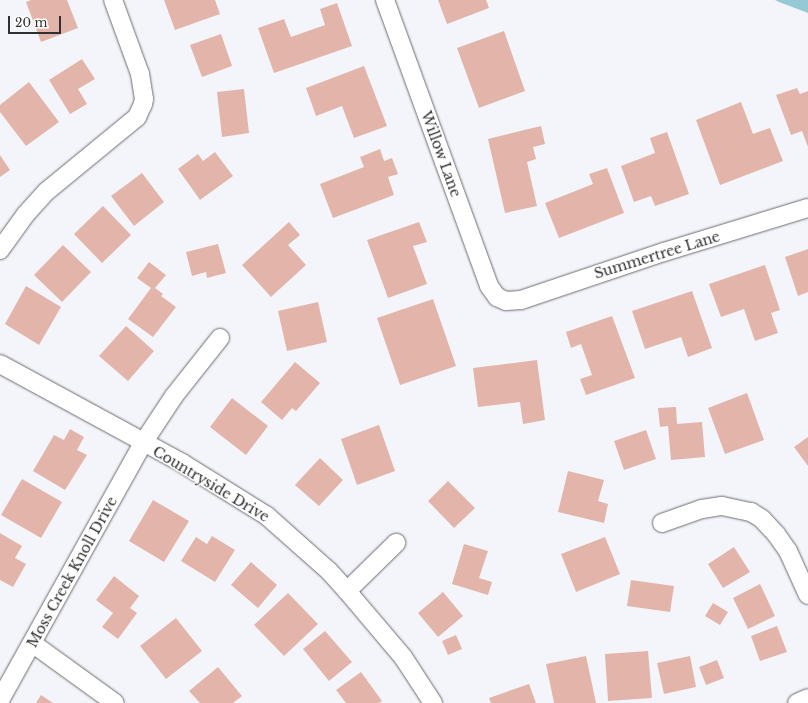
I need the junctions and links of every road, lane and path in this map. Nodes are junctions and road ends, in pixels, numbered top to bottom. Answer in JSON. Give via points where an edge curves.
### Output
{"nodes":[{"id":1,"x":113,"y":0,"type":"edge"},
{"id":2,"x":385,"y":0,"type":"edge"},
{"id":3,"x":808,"y":208,"type":"edge"},
{"id":4,"x":0,"y":250,"type":"edge"},
{"id":5,"x":506,"y":301,"type":"joint"},
{"id":6,"x":220,"y":338,"type":"dead end"},
{"id":7,"x":0,"y":364,"type":"edge"},
{"id":8,"x":143,"y":443,"type":"junction"},
{"id":9,"x":662,"y":523,"type":"dead end"},
{"id":10,"x":396,"y":543,"type":"dead end"},
{"id":11,"x":347,"y":590,"type":"junction"},
{"id":12,"x":808,"y":595,"type":"edge"},
{"id":13,"x":32,"y":643,"type":"junction"},
{"id":14,"x":808,"y":698,"type":"edge"},
{"id":15,"x":0,"y":700,"type":"edge"},
{"id":16,"x":115,"y":703,"type":"edge"},
{"id":17,"x":433,"y":703,"type":"edge"},
{"id":18,"x":797,"y":703,"type":"edge"}],
"edges":[{"from":1,"to":4,"type":"street","via":[[140,74],[143,104],[137,117],[48,191],[26,214]]},
{"from":2,"to":5,"type":"street","name":"Willow Lane","via":[[489,286],[497,297]]},
{"from":3,"to":5,"type":"street","name":"Summertree Lane","via":[[664,252],[521,300]]},
{"from":6,"to":8,"type":"street","name":"Moss Creek Knoll Drive","via":[[174,396]]},
{"from":7,"to":8,"type":"street","name":"Countryside Drive"},
{"from":8,"to":11,"type":"street","name":"Countryside Drive","via":[[182,462],[267,516]]},
{"from":8,"to":13,"type":"street","name":"Moss Creek Knoll Drive"},
{"from":9,"to":12,"type":"street","via":[[702,509],[722,506],[751,512],[762,519],[788,551]]},
{"from":10,"to":11,"type":"street"},
{"from":11,"to":17,"type":"street","name":"Countryside Drive","via":[[403,657]]},
{"from":13,"to":15,"type":"street","name":"Moss Creek Knoll Drive"},
{"from":13,"to":16,"type":"street"},
{"from":14,"to":18,"type":"street"}]}
